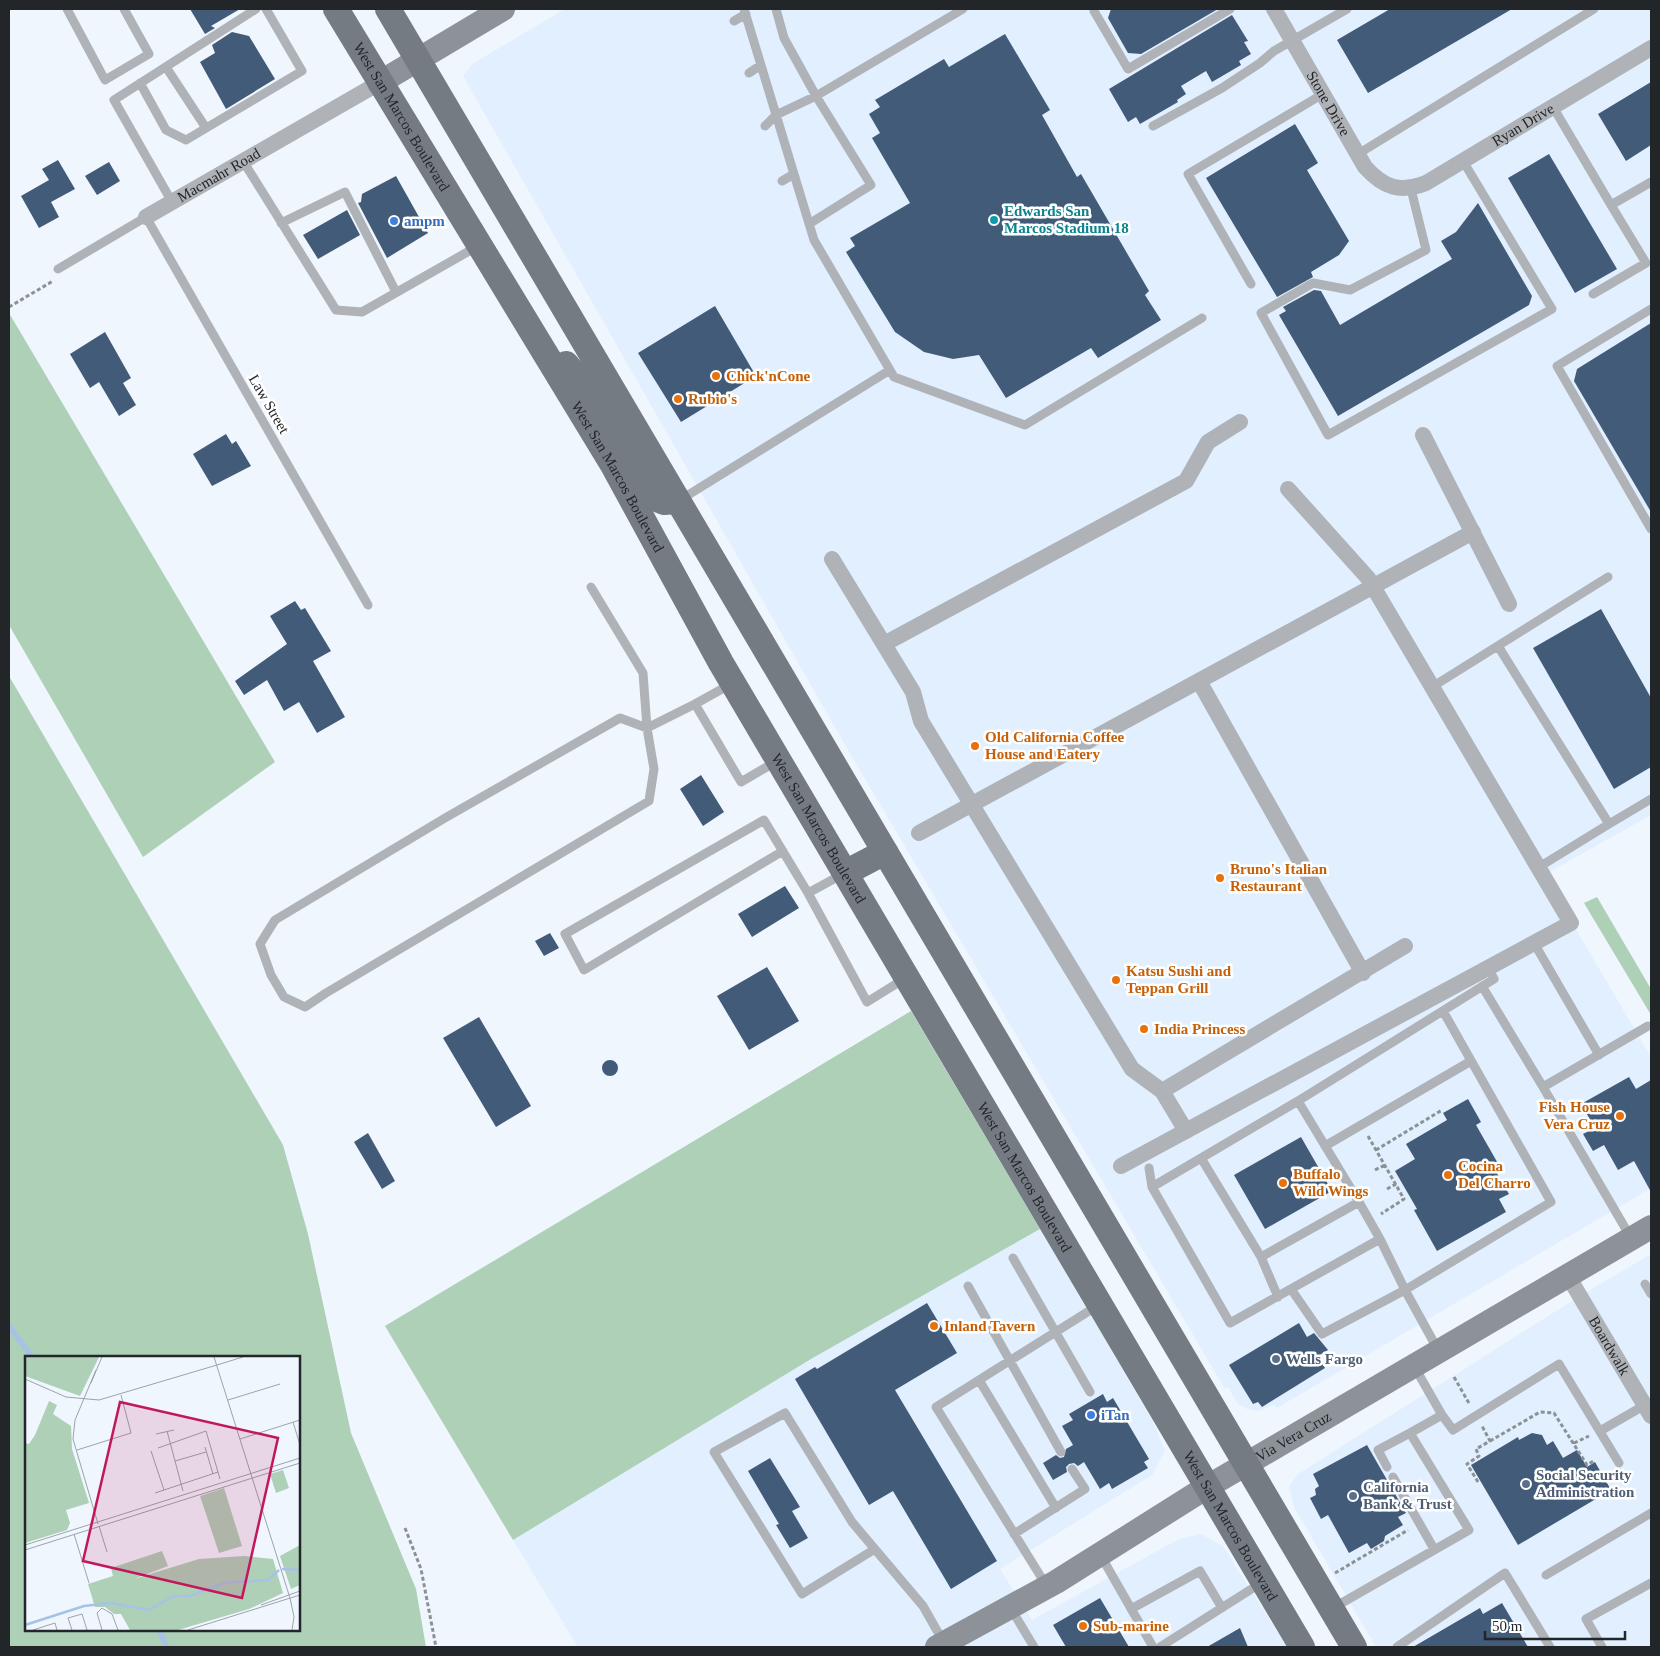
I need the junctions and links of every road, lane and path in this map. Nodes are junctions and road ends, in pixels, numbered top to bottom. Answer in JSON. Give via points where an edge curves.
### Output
{"nodes":[{"id":1,"x":66,"y":9,"type":"edge"},
{"id":2,"x":124,"y":9,"type":"edge"},
{"id":3,"x":256,"y":9,"type":"edge"},
{"id":4,"x":266,"y":9,"type":"edge"},
{"id":5,"x":336,"y":9,"type":"edge"},
{"id":6,"x":388,"y":9,"type":"edge"},
{"id":7,"x":503,"y":9,"type":"edge"},
{"id":8,"x":776,"y":9,"type":"edge"},
{"id":9,"x":963,"y":9,"type":"edge"},
{"id":10,"x":1230,"y":9,"type":"edge"},
{"id":11,"x":1274,"y":9,"type":"edge"},
{"id":12,"x":1347,"y":9,"type":"edge"},
{"id":13,"x":1594,"y":9,"type":"edge"},
{"id":14,"x":745,"y":11,"type":"edge"},
{"id":15,"x":1094,"y":11,"type":"dead end"},
{"id":16,"x":734,"y":21,"type":"dead end"},
{"id":17,"x":1292,"y":40,"type":"junction"},
{"id":18,"x":1651,"y":48,"type":"edge"},
{"id":19,"x":418,"y":59,"type":"junction"},
{"id":20,"x":761,"y":65,"type":"junction"},
{"id":21,"x":166,"y":67,"type":"junction"},
{"id":22,"x":749,"y":73,"type":"dead end"},
{"id":23,"x":379,"y":83,"type":"junction"},
{"id":24,"x":140,"y":84,"type":"junction"},
{"id":25,"x":1323,"y":94,"type":"junction"},
{"id":26,"x":816,"y":96,"type":"junction"},
{"id":27,"x":1553,"y":107,"type":"junction"},
{"id":28,"x":776,"y":115,"type":"junction"},
{"id":29,"x":765,"y":126,"type":"dead end"},
{"id":30,"x":1153,"y":126,"type":"dead end"},
{"id":31,"x":206,"y":128,"type":"junction"},
{"id":32,"x":1358,"y":154,"type":"junction"},
{"id":33,"x":243,"y":161,"type":"junction"},
{"id":34,"x":1463,"y":161,"type":"junction"},
{"id":35,"x":794,"y":174,"type":"junction"},
{"id":36,"x":782,"y":181,"type":"dead end"},
{"id":37,"x":1651,"y":182,"type":"edge"},
{"id":38,"x":1411,"y":189,"type":"junction"},
{"id":39,"x":172,"y":202,"type":"junction"},
{"id":40,"x":1611,"y":205,"type":"junction"},
{"id":41,"x":146,"y":217,"type":"junction"},
{"id":42,"x":281,"y":223,"type":"junction"},
{"id":43,"x":808,"y":224,"type":"junction"},
{"id":44,"x":479,"y":246,"type":"junction"},
{"id":45,"x":58,"y":268,"type":"joint"},
{"id":46,"x":1251,"y":284,"type":"dead end"},
{"id":47,"x":396,"y":292,"type":"junction"},
{"id":48,"x":1593,"y":294,"type":"dead end"},
{"id":49,"x":9,"y":308,"type":"edge"},
{"id":50,"x":1651,"y":310,"type":"edge"},
{"id":51,"x":1202,"y":318,"type":"dead end"},
{"id":52,"x":539,"y":345,"type":"junction"},
{"id":53,"x":890,"y":370,"type":"junction"},
{"id":54,"x":1240,"y":422,"type":"dead end"},
{"id":55,"x":1423,"y":435,"type":"dead end"},
{"id":56,"x":1288,"y":489,"type":"dead end"},
{"id":57,"x":678,"y":501,"type":"junction"},
{"id":58,"x":1651,"y":529,"type":"edge"},
{"id":59,"x":1473,"y":532,"type":"junction"},
{"id":60,"x":832,"y":558,"type":"dead end"},
{"id":61,"x":1608,"y":577,"type":"dead end"},
{"id":62,"x":591,"y":587,"type":"dead end"},
{"id":63,"x":1373,"y":587,"type":"junction"},
{"id":64,"x":1509,"y":604,"type":"dead end"},
{"id":65,"x":368,"y":605,"type":"dead end"},
{"id":66,"x":884,"y":644,"type":"junction"},
{"id":67,"x":1498,"y":646,"type":"junction"},
{"id":68,"x":1199,"y":681,"type":"junction"},
{"id":69,"x":733,"y":683,"type":"junction"},
{"id":70,"x":1432,"y":687,"type":"junction"},
{"id":71,"x":695,"y":704,"type":"junction"},
{"id":72,"x":646,"y":728,"type":"junction"},
{"id":73,"x":779,"y":760,"type":"junction"},
{"id":74,"x":1651,"y":798,"type":"edge"},
{"id":75,"x":972,"y":804,"type":"junction"},
{"id":76,"x":1609,"y":824,"type":"junction"},
{"id":77,"x":919,"y":833,"type":"dead end"},
{"id":78,"x":783,"y":852,"type":"junction"},
{"id":79,"x":885,"y":852,"type":"junction"},
{"id":80,"x":1539,"y":867,"type":"junction"},
{"id":81,"x":845,"y":873,"type":"junction"},
{"id":82,"x":808,"y":893,"type":"junction"},
{"id":83,"x":1534,"y":943,"type":"junction"},
{"id":84,"x":1405,"y":946,"type":"dead end"},
{"id":85,"x":1488,"y":968,"type":"junction"},
{"id":86,"x":1363,"y":973,"type":"junction"},
{"id":87,"x":906,"y":977,"type":"junction"},
{"id":88,"x":1482,"y":986,"type":"junction"},
{"id":89,"x":1442,"y":1011,"type":"junction"},
{"id":90,"x":1648,"y":1026,"type":"dead end"},
{"id":91,"x":1599,"y":1055,"type":"junction"},
{"id":92,"x":1471,"y":1061,"type":"junction"},
{"id":93,"x":1543,"y":1087,"type":"junction"},
{"id":94,"x":1162,"y":1090,"type":"junction"},
{"id":95,"x":1298,"y":1101,"type":"junction"},
{"id":96,"x":1442,"y":1110,"type":"dead end"},
{"id":97,"x":1360,"y":1126,"type":"junction"},
{"id":98,"x":1186,"y":1131,"type":"junction"},
{"id":99,"x":1325,"y":1146,"type":"junction"},
{"id":100,"x":1376,"y":1150,"type":"junction"},
{"id":101,"x":1201,"y":1158,"type":"junction"},
{"id":102,"x":1385,"y":1165,"type":"junction"},
{"id":103,"x":1121,"y":1166,"type":"dead end"},
{"id":104,"x":1149,"y":1168,"type":"dead end"},
{"id":105,"x":1375,"y":1170,"type":"dead end"},
{"id":106,"x":1396,"y":1184,"type":"junction"},
{"id":107,"x":1152,"y":1187,"type":"junction"},
{"id":108,"x":1387,"y":1189,"type":"dead end"},
{"id":109,"x":1359,"y":1202,"type":"junction"},
{"id":110,"x":1381,"y":1214,"type":"dead end"},
{"id":111,"x":1641,"y":1232,"type":"edge"},
{"id":112,"x":1380,"y":1239,"type":"junction"},
{"id":113,"x":1261,"y":1257,"type":"junction"},
{"id":114,"x":1013,"y":1258,"type":"dead end"},
{"id":115,"x":1568,"y":1276,"type":"junction"},
{"id":116,"x":1645,"y":1284,"type":"dead end"},
{"id":117,"x":968,"y":1286,"type":"dead end"},
{"id":118,"x":1291,"y":1289,"type":"junction"},
{"id":119,"x":1405,"y":1290,"type":"junction"},
{"id":120,"x":1651,"y":1294,"type":"edge"},
{"id":121,"x":1278,"y":1297,"type":"junction"},
{"id":122,"x":1099,"y":1304,"type":"junction"},
{"id":123,"x":1054,"y":1332,"type":"junction"},
{"id":124,"x":1439,"y":1351,"type":"junction"},
{"id":125,"x":1009,"y":1361,"type":"junction"},
{"id":126,"x":1414,"y":1365,"type":"junction"},
{"id":127,"x":979,"y":1380,"type":"junction"},
{"id":128,"x":1090,"y":1392,"type":"dead end"},
{"id":129,"x":1648,"y":1410,"type":"edge"},
{"id":130,"x":1442,"y":1415,"type":"junction"},
{"id":131,"x":1600,"y":1431,"type":"junction"},
{"id":132,"x":1410,"y":1433,"type":"junction"},
{"id":133,"x":1490,"y":1441,"type":"dead end"},
{"id":134,"x":1061,"y":1452,"type":"dead end"},
{"id":135,"x":1595,"y":1460,"type":"dead end"},
{"id":136,"x":1619,"y":1463,"type":"dead end"},
{"id":137,"x":1245,"y":1464,"type":"junction"},
{"id":138,"x":1387,"y":1467,"type":"dead end"},
{"id":139,"x":1072,"y":1469,"type":"dead end"},
{"id":140,"x":1393,"y":1477,"type":"dead end"},
{"id":141,"x":1207,"y":1487,"type":"junction"},
{"id":142,"x":1056,"y":1508,"type":"junction"},
{"id":143,"x":1651,"y":1513,"type":"edge"},
{"id":144,"x":405,"y":1528,"type":"dead end"},
{"id":145,"x":1408,"y":1530,"type":"dead end"},
{"id":146,"x":1014,"y":1534,"type":"junction"},
{"id":147,"x":875,"y":1549,"type":"junction"},
{"id":148,"x":1434,"y":1549,"type":"junction"},
{"id":149,"x":1100,"y":1554,"type":"junction"},
{"id":150,"x":1546,"y":1575,"type":"dead end"},
{"id":151,"x":1330,"y":1576,"type":"dead end"},
{"id":152,"x":1263,"y":1582,"type":"junction"},
{"id":153,"x":1651,"y":1583,"type":"edge"},
{"id":154,"x":1047,"y":1587,"type":"junction"},
{"id":155,"x":1010,"y":1607,"type":"junction"},
{"id":156,"x":1222,"y":1608,"type":"junction"},
{"id":157,"x":1131,"y":1609,"type":"junction"},
{"id":158,"x":1331,"y":1609,"type":"junction"},
{"id":159,"x":940,"y":1645,"type":"edge"},
{"id":160,"x":436,"y":1647,"type":"edge"},
{"id":161,"x":1034,"y":1647,"type":"edge"},
{"id":162,"x":1152,"y":1647,"type":"edge"},
{"id":163,"x":1160,"y":1647,"type":"edge"},
{"id":164,"x":1302,"y":1647,"type":"edge"},
{"id":165,"x":1354,"y":1647,"type":"edge"},
{"id":166,"x":1397,"y":1647,"type":"edge"},
{"id":167,"x":1550,"y":1647,"type":"edge"},
{"id":168,"x":1602,"y":1647,"type":"edge"}],
"edges":[{"from":1,"to":2,"type":"lane","via":[[105,80],[149,54]]},
{"from":3,"to":21,"type":"lane"},
{"from":4,"to":31,"type":"lane","via":[[302,71]]},
{"from":5,"to":23,"type":"main road","name":"West San Marcos Boulevard"},
{"from":6,"to":19,"type":"main road"},
{"from":7,"to":19,"type":"main road"},
{"from":8,"to":26,"type":"lane","via":[[784,38]]},
{"from":9,"to":26,"type":"lane"},
{"from":10,"to":15,"type":"lane","via":[[1128,69]]},
{"from":11,"to":17,"type":"street","name":"Stone Drive"},
{"from":12,"to":17,"type":"lane"},
{"from":13,"to":32,"type":"lane"},
{"from":14,"to":16,"type":"lane"},
{"from":14,"to":20,"type":"lane"},
{"from":17,"to":25,"type":"street","name":"Stone Drive"},
{"from":17,"to":30,"type":"lane","via":[[1222,88]]},
{"from":18,"to":27,"type":"street","name":"Ryan Drive"},
{"from":19,"to":23,"type":"main road"},
{"from":19,"to":57,"type":"main road"},
{"from":20,"to":22,"type":"lane"},
{"from":20,"to":28,"type":"lane"},
{"from":21,"to":24,"type":"lane"},
{"from":21,"to":31,"type":"lane"},
{"from":23,"to":33,"type":"street","name":"Macmahr Road"},
{"from":23,"to":44,"type":"main road","name":"West San Marcos Boulevard"},
{"from":24,"to":31,"type":"lane","via":[[166,130],[186,140]]},
{"from":24,"to":39,"type":"lane","via":[[114,100]]},
{"from":25,"to":32,"type":"street","name":"Stone Drive"},
{"from":25,"to":46,"type":"lane","via":[[1188,174]]},
{"from":26,"to":28,"type":"lane"},
{"from":26,"to":43,"type":"lane","via":[[871,185]]},
{"from":27,"to":34,"type":"street","name":"Ryan Drive"},
{"from":27,"to":40,"type":"lane"},
{"from":28,"to":29,"type":"lane"},
{"from":28,"to":35,"type":"lane"},
{"from":32,"to":38,"type":"street","name":"Stone Drive","via":[[1377,180],[1392,187]]},
{"from":33,"to":39,"type":"street","name":"Macmahr Road"},
{"from":33,"to":42,"type":"lane"},
{"from":34,"to":38,"type":"street","name":"Ryan Drive"},
{"from":34,"to":38,"type":"lane","via":[[1552,309],[1328,435],[1261,313],[1313,283],[1350,290],[1426,250]]},
{"from":35,"to":36,"type":"lane"},
{"from":35,"to":43,"type":"lane"},
{"from":37,"to":40,"type":"lane"},
{"from":39,"to":41,"type":"street","name":"Macmahr Road"},
{"from":40,"to":48,"type":"lane","via":[[1646,263]]},
{"from":41,"to":45,"type":"lane","name":"Macmahr Road"},
{"from":41,"to":65,"type":"lane","name":"Law Street"},
{"from":42,"to":47,"type":"lane","via":[[336,310],[362,312]]},
{"from":42,"to":47,"type":"lane","via":[[345,192]]},
{"from":43,"to":53,"type":"lane","via":[[814,240]]},
{"from":44,"to":47,"type":"lane"},
{"from":44,"to":52,"type":"main road","name":"West San Marcos Boulevard"},
{"from":45,"to":49,"type":"path","via":[[63,275]]},
{"from":50,"to":58,"type":"lane","via":[[1557,366]]},
{"from":51,"to":53,"type":"lane","via":[[1025,425],[894,377]]},
{"from":52,"to":57,"type":"main road","via":[[567,364],[591,393],[654,498],[664,502]]},
{"from":52,"to":69,"type":"main road","name":"West San Marcos Boulevard","via":[[612,465]]},
{"from":53,"to":57,"type":"lane"},
{"from":54,"to":66,"type":"street","via":[[1208,442],[1186,481]]},
{"from":55,"to":59,"type":"street"},
{"from":56,"to":63,"type":"street"},
{"from":57,"to":79,"type":"main road"},
{"from":59,"to":63,"type":"street"},
{"from":59,"to":64,"type":"street"},
{"from":60,"to":66,"type":"street"},
{"from":61,"to":67,"type":"lane"},
{"from":62,"to":72,"type":"lane","via":[[643,673]]},
{"from":63,"to":68,"type":"street"},
{"from":63,"to":70,"type":"street"},
{"from":66,"to":75,"type":"street","via":[[913,692],[921,721]]},
{"from":67,"to":70,"type":"lane"},
{"from":67,"to":76,"type":"lane"},
{"from":68,"to":75,"type":"street"},
{"from":68,"to":86,"type":"street"},
{"from":69,"to":71,"type":"lane"},
{"from":69,"to":73,"type":"main road","name":"West San Marcos Boulevard"},
{"from":70,"to":80,"type":"street"},
{"from":71,"to":72,"type":"lane"},
{"from":71,"to":73,"type":"lane","via":[[741,782]]},
{"from":72,"to":72,"type":"lane","via":[[620,718],[275,920],[260,944],[284,997],[305,1007],[649,801],[654,769]]},
{"from":73,"to":81,"type":"main road","name":"West San Marcos Boulevard"},
{"from":74,"to":76,"type":"lane"},
{"from":75,"to":77,"type":"street"},
{"from":75,"to":94,"type":"street","via":[[1132,1069]]},
{"from":76,"to":80,"type":"lane"},
{"from":78,"to":78,"type":"lane","via":[[764,820],[565,934],[584,970]]},
{"from":78,"to":82,"type":"lane"},
{"from":79,"to":81,"type":"main road"},
{"from":79,"to":137,"type":"main road"},
{"from":80,"to":83,"type":"street","via":[[1571,923]]},
{"from":81,"to":82,"type":"lane"},
{"from":81,"to":87,"type":"main road","name":"West San Marcos Boulevard"},
{"from":82,"to":87,"type":"lane","via":[[867,1002]]},
{"from":83,"to":85,"type":"street"},
{"from":83,"to":91,"type":"lane"},
{"from":84,"to":86,"type":"street"},
{"from":85,"to":88,"type":"lane","via":[[1494,979]]},
{"from":85,"to":98,"type":"street"},
{"from":86,"to":94,"type":"street"},
{"from":87,"to":122,"type":"main road","name":"West San Marcos Boulevard"},
{"from":88,"to":89,"type":"lane"},
{"from":88,"to":93,"type":"lane"},
{"from":89,"to":92,"type":"lane"},
{"from":89,"to":95,"type":"lane"},
{"from":90,"to":91,"type":"lane"},
{"from":91,"to":93,"type":"lane"},
{"from":92,"to":97,"type":"lane"},
{"from":92,"to":119,"type":"lane","via":[[1551,1202]]},
{"from":93,"to":111,"type":"lane"},
{"from":94,"to":98,"type":"street"},
{"from":95,"to":99,"type":"lane"},
{"from":95,"to":101,"type":"lane"},
{"from":96,"to":100,"type":"path"},
{"from":97,"to":99,"type":"lane"},
{"from":97,"to":100,"type":"path"},
{"from":98,"to":103,"type":"street"},
{"from":99,"to":109,"type":"lane"},
{"from":100,"to":102,"type":"path"},
{"from":101,"to":107,"type":"lane"},
{"from":101,"to":113,"type":"lane"},
{"from":102,"to":105,"type":"path"},
{"from":102,"to":106,"type":"path"},
{"from":104,"to":107,"type":"lane"},
{"from":106,"to":108,"type":"path"},
{"from":106,"to":110,"type":"path","via":[[1404,1199]]},
{"from":107,"to":121,"type":"lane","via":[[1230,1324]]},
{"from":109,"to":112,"type":"lane"},
{"from":109,"to":113,"type":"lane"},
{"from":111,"to":115,"type":"main road","name":"Via Vera Cruz"},
{"from":112,"to":118,"type":"lane"},
{"from":112,"to":119,"type":"lane"},
{"from":113,"to":121,"type":"lane"},
{"from":114,"to":123,"type":"lane"},
{"from":115,"to":124,"type":"main road","name":"Via Vera Cruz"},
{"from":115,"to":129,"type":"street","name":"Boardwalk"},
{"from":116,"to":120,"type":"lane"},
{"from":117,"to":125,"type":"lane"},
{"from":118,"to":119,"type":"lane","via":[[1322,1334]]},
{"from":118,"to":121,"type":"lane"},
{"from":119,"to":124,"type":"lane"},
{"from":122,"to":123,"type":"lane"},
{"from":122,"to":141,"type":"main road","name":"West San Marcos Boulevard"},
{"from":123,"to":125,"type":"lane"},
{"from":123,"to":128,"type":"lane"},
{"from":124,"to":126,"type":"main road","name":"Via Vera Cruz"},
{"from":125,"to":127,"type":"lane"},
{"from":125,"to":134,"type":"lane"},
{"from":126,"to":130,"type":"lane"},
{"from":126,"to":137,"type":"main road","name":"Via Vera Cruz"},
{"from":127,"to":142,"type":"lane"},
{"from":127,"to":146,"type":"lane","via":[[936,1407]]},
{"from":129,"to":131,"type":"lane"},
{"from":130,"to":131,"type":"lane","via":[[1453,1430],[1559,1364]]},
{"from":130,"to":132,"type":"lane"},
{"from":131,"to":136,"type":"lane"},
{"from":132,"to":138,"type":"lane","via":[[1378,1450]]},
{"from":132,"to":148,"type":"lane","via":[[1469,1530]]},
{"from":133,"to":135,"type":"path","via":[[1540,1412],[1554,1413],[1586,1465]]},
{"from":137,"to":141,"type":"main road","name":"Via Vera Cruz"},
{"from":137,"to":158,"type":"main road"},
{"from":139,"to":142,"type":"lane","via":[[1085,1489]]},
{"from":140,"to":148,"type":"lane"},
{"from":141,"to":149,"type":"main road","name":"Via Vera Cruz"},
{"from":141,"to":152,"type":"main road","name":"West San Marcos Boulevard"},
{"from":142,"to":146,"type":"lane"},
{"from":143,"to":150,"type":"lane"},
{"from":144,"to":160,"type":"path","via":[[421,1569]]},
{"from":145,"to":151,"type":"path"},
{"from":146,"to":154,"type":"lane"},
{"from":147,"to":147,"type":"lane","via":[[852,1522],[785,1413],[714,1452],[802,1594]]},
{"from":147,"to":159,"type":"lane","via":[[923,1606]]},
{"from":148,"to":158,"type":"lane"},
{"from":149,"to":154,"type":"main road","name":"Via Vera Cruz"},
{"from":149,"to":157,"type":"lane"},
{"from":152,"to":156,"type":"lane"},
{"from":152,"to":164,"type":"main road","name":"West San Marcos Boulevard"},
{"from":153,"to":168,"type":"lane","via":[[1586,1619]]},
{"from":154,"to":155,"type":"main road","name":"Via Vera Cruz"},
{"from":155,"to":159,"type":"main road","name":"Via Vera Cruz"},
{"from":155,"to":161,"type":"lane"},
{"from":156,"to":157,"type":"lane","via":[[1200,1571]]},
{"from":156,"to":163,"type":"lane"},
{"from":157,"to":162,"type":"lane"},
{"from":158,"to":165,"type":"main road"},
{"from":166,"to":167,"type":"lane","via":[[1505,1573]]}]}
